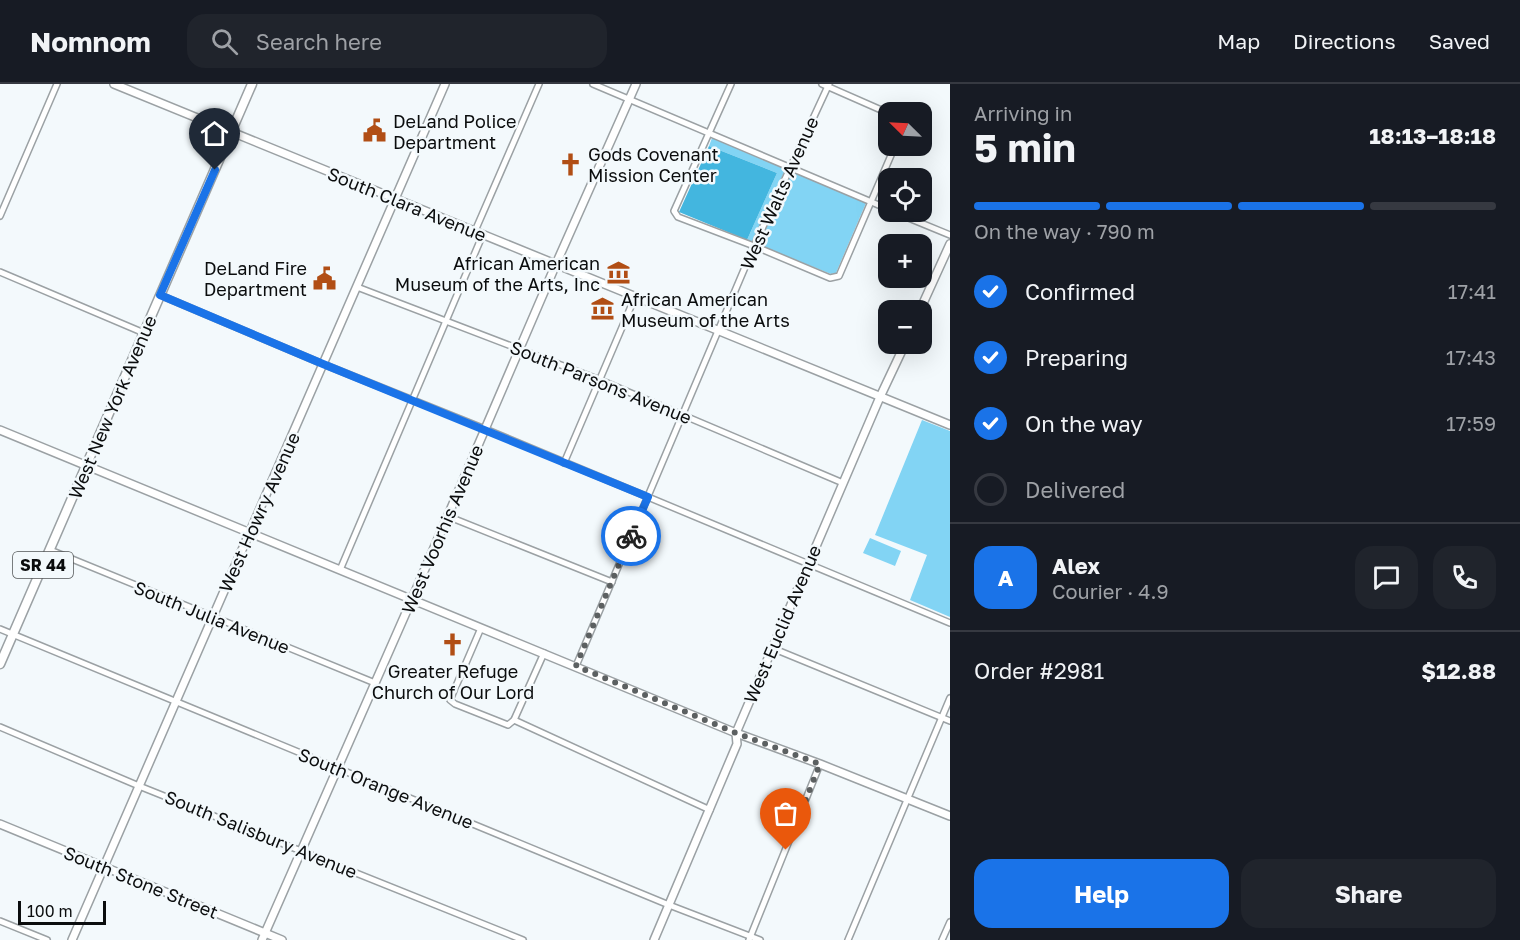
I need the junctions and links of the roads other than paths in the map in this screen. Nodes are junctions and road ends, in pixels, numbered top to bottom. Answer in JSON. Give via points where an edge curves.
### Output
{"nodes":[{"id":1,"x":57,"y":84,"type":"edge"},
{"id":2,"x":114,"y":84,"type":"edge"},
{"id":3,"x":252,"y":84,"type":"edge"},
{"id":4,"x":445,"y":84,"type":"edge"},
{"id":5,"x":539,"y":84,"type":"edge"},
{"id":6,"x":593,"y":84,"type":"edge"},
{"id":7,"x":636,"y":84,"type":"edge"},
{"id":8,"x":731,"y":84,"type":"edge"},
{"id":9,"x":826,"y":85,"type":"edge"},
{"id":10,"x":629,"y":99,"type":"junction"},
{"id":11,"x":878,"y":108,"type":"edge"},
{"id":12,"x":231,"y":133,"type":"junction"},
{"id":13,"x":709,"y":134,"type":"junction"},
{"id":14,"x":890,"y":156,"type":"edge"},
{"id":15,"x":790,"y":167,"type":"junction"},
{"id":16,"x":395,"y":200,"type":"junction"},
{"id":17,"x":870,"y":201,"type":"junction"},
{"id":18,"x":878,"y":205,"type":"edge"},
{"id":19,"x":0,"y":216,"type":"edge"},
{"id":20,"x":918,"y":222,"type":"edge"},
{"id":21,"x":479,"y":233,"type":"junction"},
{"id":22,"x":950,"y":235,"type":"edge"},
{"id":23,"x":950,"y":244,"type":"edge"},
{"id":24,"x":754,"y":246,"type":"junction"},
{"id":25,"x":556,"y":264,"type":"junction"},
{"id":26,"x":0,"y":272,"type":"edge"},
{"id":27,"x":357,"y":287,"type":"junction"},
{"id":28,"x":160,"y":295,"type":"junction"},
{"id":29,"x":635,"y":297,"type":"junction"},
{"id":30,"x":925,"y":300,"type":"edge"},
{"id":31,"x":446,"y":321,"type":"junction"},
{"id":32,"x":718,"y":332,"type":"junction"},
{"id":33,"x":144,"y":333,"type":"junction"},
{"id":34,"x":519,"y":349,"type":"junction"},
{"id":35,"x":899,"y":354,"type":"edge"},
{"id":36,"x":323,"y":364,"type":"junction"},
{"id":37,"x":600,"y":380,"type":"junction"},
{"id":38,"x":880,"y":397,"type":"junction"},
{"id":39,"x":412,"y":400,"type":"junction"},
{"id":40,"x":683,"y":414,"type":"junction"},
{"id":41,"x":950,"y":425,"type":"edge"},
{"id":42,"x":484,"y":429,"type":"junction"},
{"id":43,"x":0,"y":430,"type":"edge"},
{"id":44,"x":564,"y":463,"type":"junction"},
{"id":45,"x":86,"y":466,"type":"junction"},
{"id":46,"x":843,"y":483,"type":"junction"},
{"id":47,"x":648,"y":497,"type":"junction"},
{"id":48,"x":447,"y":516,"type":"junction"},
{"id":49,"x":249,"y":533,"type":"junction"},
{"id":50,"x":50,"y":550,"type":"junction"},
{"id":51,"x":808,"y":564,"type":"junction"},
{"id":52,"x":340,"y":570,"type":"junction"},
{"id":53,"x":612,"y":582,"type":"junction"},
{"id":54,"x":412,"y":599,"type":"junction"},
{"id":55,"x":213,"y":617,"type":"junction"},
{"id":56,"x":950,"y":623,"type":"edge"},
{"id":57,"x":481,"y":628,"type":"junction"},
{"id":58,"x":0,"y":629,"type":"edge"},
{"id":59,"x":13,"y":634,"type":"junction"},
{"id":60,"x":772,"y":648,"type":"junction"},
{"id":61,"x":544,"y":653,"type":"junction"},
{"id":62,"x":0,"y":664,"type":"edge"},
{"id":63,"x":576,"y":666,"type":"junction"},
{"id":64,"x":375,"y":684,"type":"junction"},
{"id":65,"x":950,"y":698,"type":"edge"},
{"id":66,"x":176,"y":701,"type":"junction"},
{"id":67,"x":941,"y":718,"type":"junction"},
{"id":68,"x":514,"y":720,"type":"junction"},
{"id":69,"x":950,"y":721,"type":"edge"},
{"id":70,"x":0,"y":727,"type":"edge"},
{"id":71,"x":736,"y":733,"type":"junction"},
{"id":72,"x":820,"y":764,"type":"junction"},
{"id":73,"x":338,"y":768,"type":"junction"},
{"id":74,"x":139,"y":786,"type":"junction"},
{"id":75,"x":908,"y":799,"type":"junction"},
{"id":76,"x":710,"y":810,"type":"junction"},
{"id":77,"x":950,"y":816,"type":"edge"},
{"id":78,"x":0,"y":824,"type":"edge"},
{"id":79,"x":301,"y":850,"type":"junction"},
{"id":80,"x":104,"y":867,"type":"junction"},
{"id":81,"x":669,"y":905,"type":"junction"},
{"id":82,"x":0,"y":921,"type":"edge"},
{"id":83,"x":950,"y":922,"type":"edge"},
{"id":84,"x":265,"y":938,"type":"edge"},
{"id":85,"x":750,"y":938,"type":"edge"},
{"id":86,"x":47,"y":940,"type":"edge"},
{"id":87,"x":72,"y":940,"type":"edge"},
{"id":88,"x":282,"y":940,"type":"edge"},
{"id":89,"x":523,"y":940,"type":"edge"},
{"id":90,"x":654,"y":940,"type":"edge"},
{"id":91,"x":760,"y":940,"type":"edge"},
{"id":92,"x":848,"y":940,"type":"edge"},
{"id":93,"x":942,"y":940,"type":"edge"}],
"edges":[{"from":1,"to":19,"type":"street"},
{"from":2,"to":12,"type":"street","name":"South Clara Avenue"},
{"from":3,"to":12,"type":"main road","name":"West New York Avenue","number":"SR 44"},
{"from":4,"to":16,"type":"street","name":"West Howry Avenue"},
{"from":5,"to":21,"type":"street"},
{"from":6,"to":10,"type":"street"},
{"from":7,"to":10,"type":"street","name":"West Voorhis Avenue"},
{"from":8,"to":13,"type":"street"},
{"from":9,"to":11,"type":"street"},
{"from":9,"to":15,"type":"street","name":"West Walts Avenue"},
{"from":10,"to":13,"type":"street"},
{"from":10,"to":25,"type":"street","name":"West Voorhis Avenue"},
{"from":12,"to":16,"type":"street","name":"South Clara Avenue"},
{"from":12,"to":28,"type":"main road","name":"West New York Avenue","number":"SR 44"},
{"from":13,"to":15,"type":"street"},
{"from":13,"to":24,"type":"street","via":[[674,212],[678,217]]},
{"from":14,"to":17,"type":"street"},
{"from":15,"to":17,"type":"street"},
{"from":15,"to":24,"type":"street","name":"West Walts Avenue"},
{"from":16,"to":21,"type":"street","name":"South Clara Avenue"},
{"from":16,"to":27,"type":"street","name":"West Howry Avenue"},
{"from":17,"to":18,"type":"street"},
{"from":17,"to":24,"type":"street","via":[[839,276],[830,278]]},
{"from":20,"to":22,"type":"street"},
{"from":21,"to":25,"type":"street","name":"South Clara Avenue"},
{"from":21,"to":31,"type":"street"},
{"from":23,"to":30,"type":"street"},
{"from":24,"to":32,"type":"street","name":"West Walts Avenue"},
{"from":25,"to":29,"type":"street","name":"South Clara Avenue"},
{"from":25,"to":34,"type":"street","name":"West Voorhis Avenue"},
{"from":26,"to":33,"type":"street"},
{"from":27,"to":31,"type":"street","name":"South Parsons Avenue"},
{"from":27,"to":36,"type":"street","name":"West Howry Avenue"},
{"from":28,"to":33,"type":"main road","name":"West New York Avenue","number":"SR 44"},
{"from":28,"to":36,"type":"street"},
{"from":29,"to":32,"type":"street","name":"South Clara Avenue"},
{"from":29,"to":37,"type":"street"},
{"from":31,"to":34,"type":"street","name":"South Parsons Avenue"},
{"from":31,"to":39,"type":"street"},
{"from":32,"to":38,"type":"street","name":"South Clara Avenue"},
{"from":32,"to":40,"type":"street","name":"West Walts Avenue"},
{"from":33,"to":45,"type":"main road","name":"West New York Avenue","number":"SR 44"},
{"from":34,"to":37,"type":"street","name":"South Parsons Avenue"},
{"from":34,"to":42,"type":"street","name":"West Voorhis Avenue"},
{"from":35,"to":38,"type":"street","name":"West Euclid Avenue"},
{"from":36,"to":39,"type":"street"},
{"from":36,"to":49,"type":"street","name":"West Howry Avenue"},
{"from":37,"to":40,"type":"street","name":"South Parsons Avenue"},
{"from":37,"to":44,"type":"street"},
{"from":38,"to":41,"type":"street","name":"South Clara Avenue"},
{"from":38,"to":46,"type":"street","name":"West Euclid Avenue"},
{"from":39,"to":42,"type":"street"},
{"from":39,"to":52,"type":"street"},
{"from":40,"to":46,"type":"street","name":"South Parsons Avenue"},
{"from":40,"to":47,"type":"street","name":"West Walts Avenue"},
{"from":42,"to":44,"type":"street"},
{"from":42,"to":48,"type":"street","name":"West Voorhis Avenue"},
{"from":43,"to":45,"type":"street"},
{"from":44,"to":47,"type":"street"},
{"from":45,"to":49,"type":"street"},
{"from":45,"to":50,"type":"main road","name":"West New York Avenue","number":"SR 44"},
{"from":46,"to":51,"type":"street","name":"West Euclid Avenue"},
{"from":47,"to":51,"type":"street"},
{"from":47,"to":53,"type":"street","name":"West Walts Avenue"},
{"from":48,"to":53,"type":"street"},
{"from":48,"to":54,"type":"street","name":"West Voorhis Avenue"},
{"from":49,"to":52,"type":"street"},
{"from":49,"to":55,"type":"street","name":"West Howry Avenue"},
{"from":50,"to":55,"type":"street","name":"South Julia Avenue"},
{"from":50,"to":59,"type":"main road","name":"West New York Avenue","number":"SR 44"},
{"from":51,"to":56,"type":"street"},
{"from":51,"to":60,"type":"street","name":"West Euclid Avenue"},
{"from":52,"to":54,"type":"street"},
{"from":53,"to":63,"type":"street","name":"West Walts Avenue"},
{"from":54,"to":57,"type":"street"},
{"from":54,"to":64,"type":"street","name":"West Voorhis Avenue"},
{"from":55,"to":64,"type":"street","name":"South Julia Avenue"},
{"from":55,"to":66,"type":"street","name":"West Howry Avenue"},
{"from":57,"to":61,"type":"street"},
{"from":57,"to":68,"type":"street","via":[[450,700],[508,725]]},
{"from":58,"to":59,"type":"street","name":"South Orange Avenue"},
{"from":59,"to":62,"type":"main road","name":"West New York Avenue","number":"SR 44"},
{"from":59,"to":66,"type":"street","name":"South Orange Avenue"},
{"from":60,"to":67,"type":"street"},
{"from":60,"to":71,"type":"street","name":"West Euclid Avenue"},
{"from":61,"to":63,"type":"street"},
{"from":61,"to":68,"type":"street"},
{"from":63,"to":71,"type":"street"},
{"from":64,"to":73,"type":"street","name":"West Voorhis Avenue"},
{"from":65,"to":67,"type":"street"},
{"from":66,"to":73,"type":"street","name":"South Orange Avenue"},
{"from":66,"to":74,"type":"street","name":"West Howry Avenue"},
{"from":67,"to":69,"type":"street"},
{"from":67,"to":75,"type":"street"},
{"from":68,"to":76,"type":"street"},
{"from":70,"to":74,"type":"street","name":"South Salisbury Avenue"},
{"from":71,"to":72,"type":"street"},
{"from":71,"to":76,"type":"street","name":"West Euclid Avenue","via":[[738,744]]},
{"from":72,"to":75,"type":"street"},
{"from":72,"to":85,"type":"street"},
{"from":73,"to":79,"type":"street","name":"West Voorhis Avenue"},
{"from":73,"to":81,"type":"street","name":"South Orange Avenue"},
{"from":74,"to":79,"type":"street","name":"South Salisbury Avenue"},
{"from":74,"to":80,"type":"street","name":"West Howry Avenue"},
{"from":75,"to":77,"type":"street"},
{"from":75,"to":92,"type":"street"},
{"from":76,"to":81,"type":"street","name":"West Euclid Avenue"},
{"from":78,"to":80,"type":"street","name":"South Stone Street"},
{"from":79,"to":84,"type":"street","name":"West Voorhis Avenue"},
{"from":79,"to":89,"type":"street","name":"South Salisbury Avenue"},
{"from":80,"to":84,"type":"street","name":"South Stone Street"},
{"from":80,"to":87,"type":"street","name":"West Howry Avenue"},
{"from":81,"to":85,"type":"street","name":"South Orange Avenue"},
{"from":81,"to":90,"type":"street","name":"West Euclid Avenue"},
{"from":82,"to":86,"type":"street"},
{"from":83,"to":93,"type":"street"},
{"from":84,"to":88,"type":"street","name":"South Stone Street"},
{"from":85,"to":91,"type":"street","name":"South Orange Avenue"}]}
